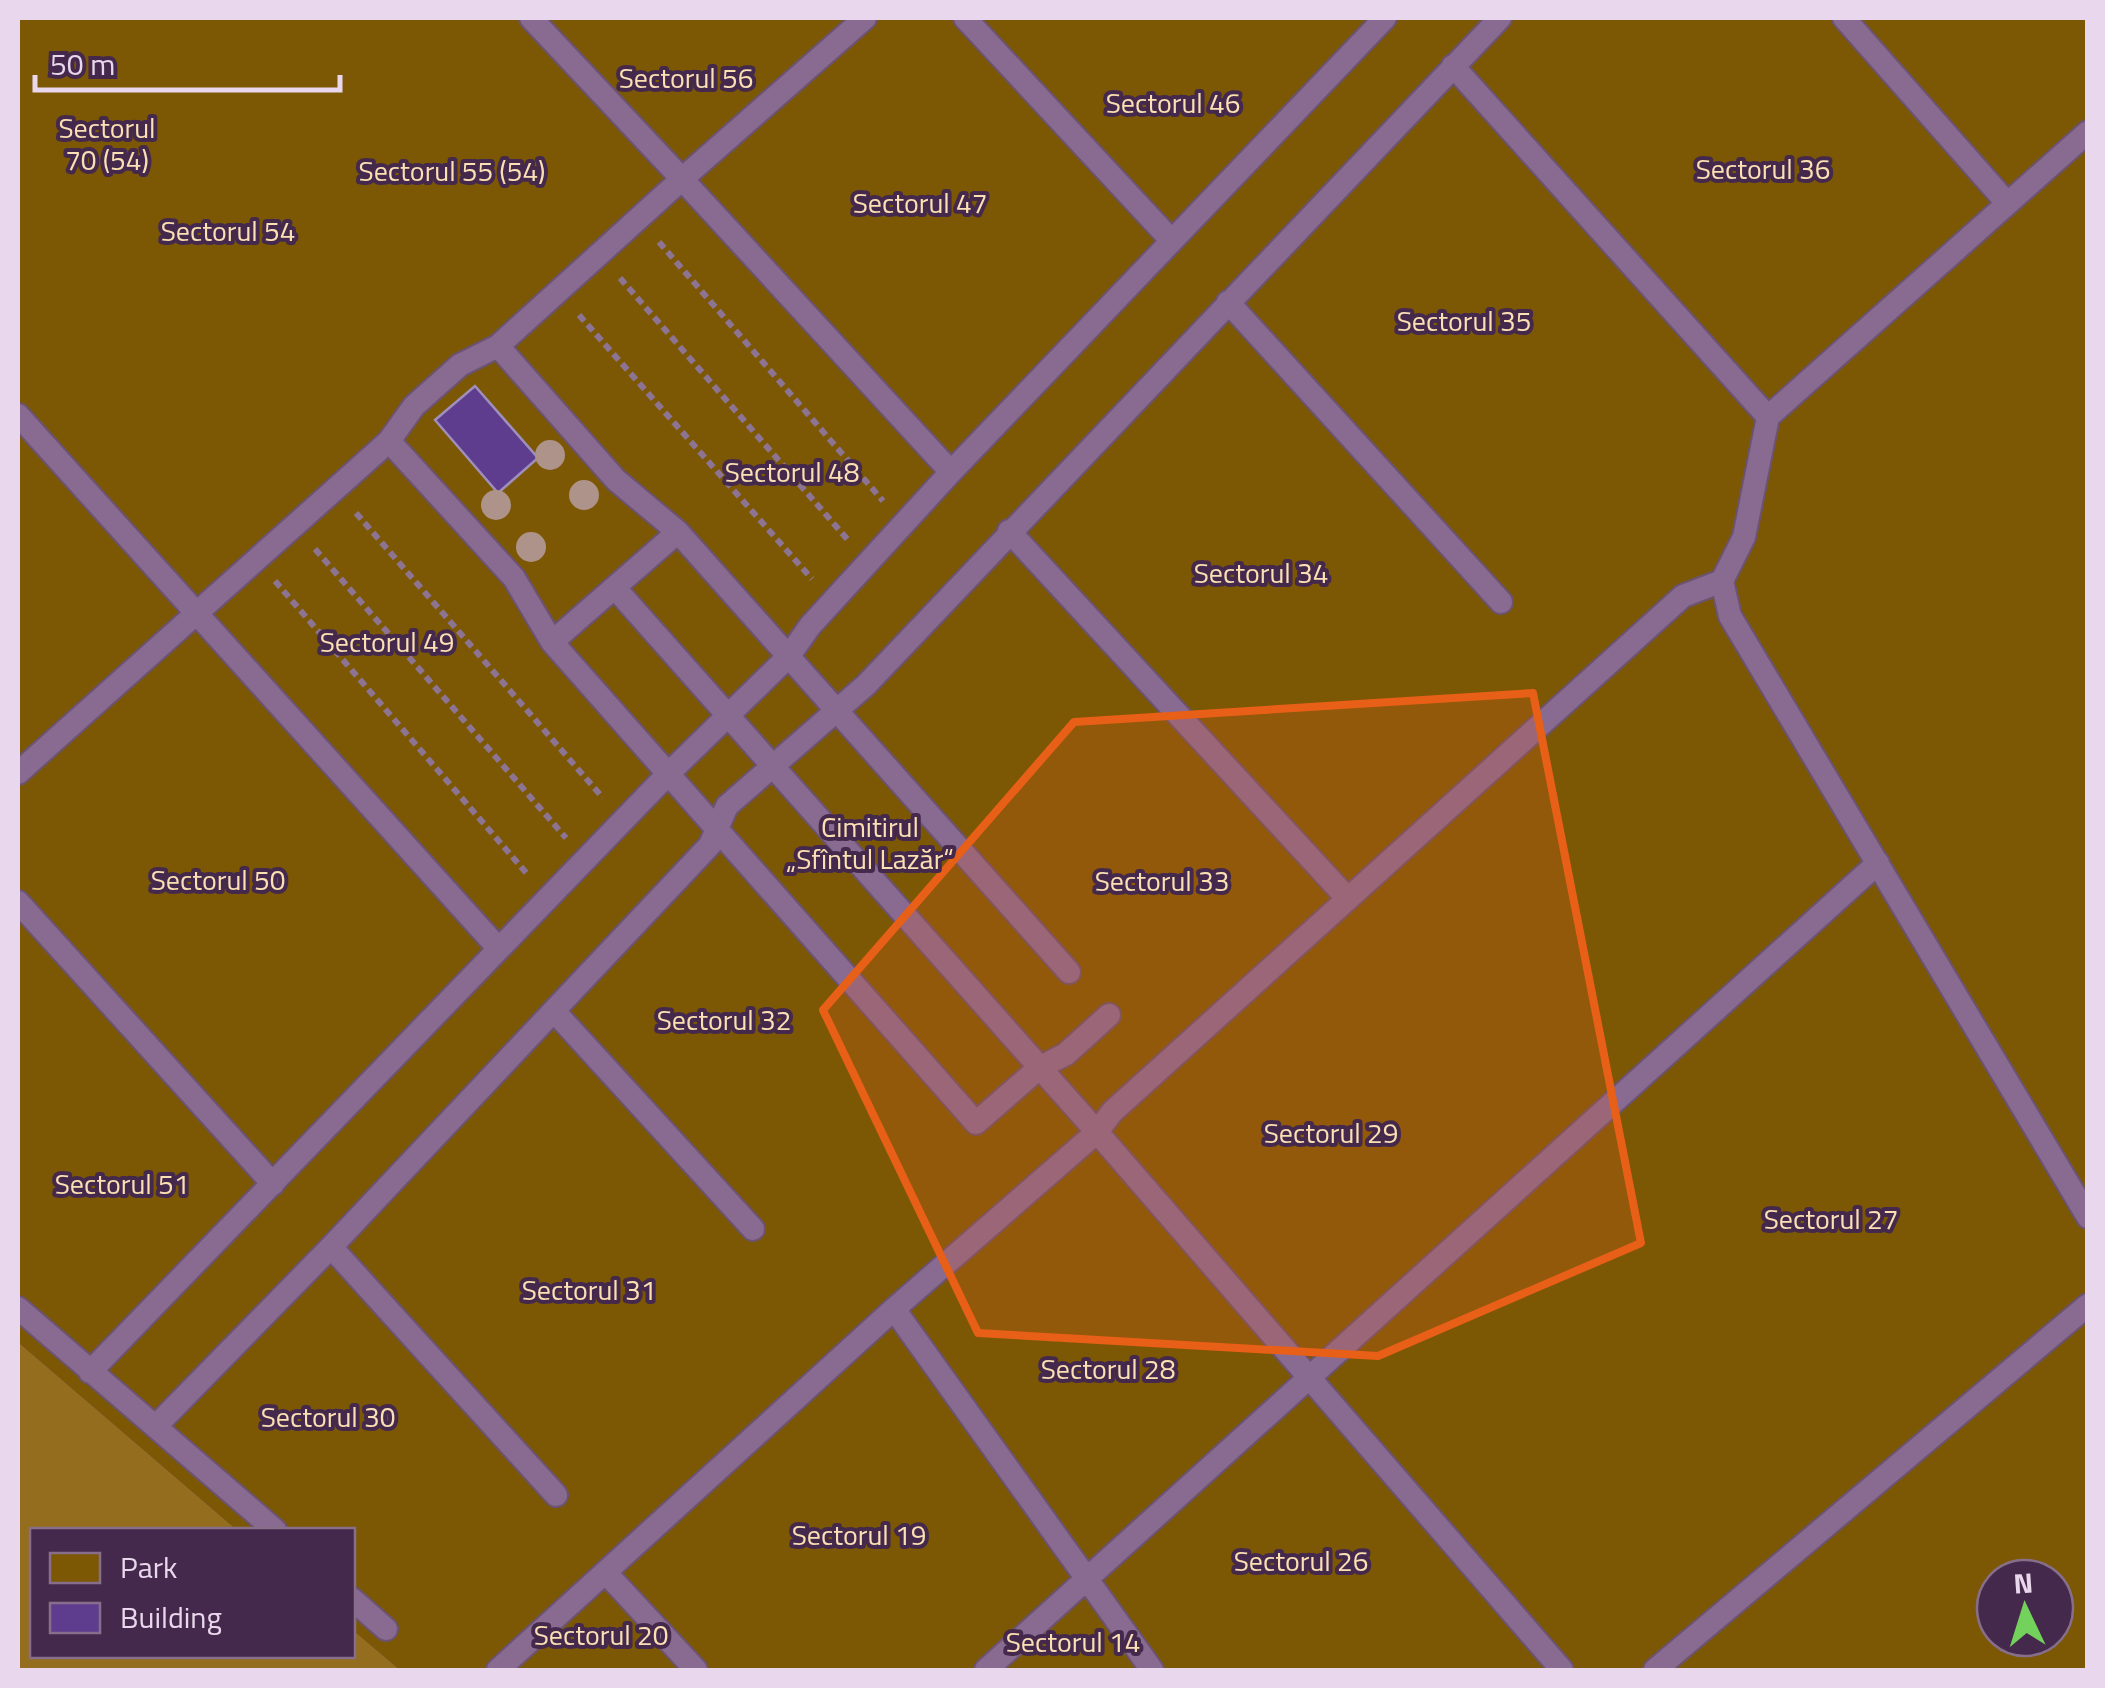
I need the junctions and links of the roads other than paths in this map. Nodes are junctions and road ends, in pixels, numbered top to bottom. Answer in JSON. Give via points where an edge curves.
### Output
{"nodes":[{"id":1,"x":531,"y":18,"type":"edge"},
{"id":2,"x":864,"y":18,"type":"edge"},
{"id":3,"x":965,"y":18,"type":"edge"},
{"id":4,"x":1385,"y":18,"type":"edge"},
{"id":5,"x":1500,"y":18,"type":"edge"},
{"id":6,"x":1844,"y":18,"type":"edge"},
{"id":7,"x":1453,"y":66,"type":"junction"},
{"id":8,"x":2088,"y":132,"type":"edge"},
{"id":9,"x":682,"y":179,"type":"junction"},
{"id":10,"x":2007,"y":203,"type":"junction"},
{"id":11,"x":1172,"y":240,"type":"junction"},
{"id":12,"x":1228,"y":302,"type":"junction"},
{"id":13,"x":498,"y":346,"type":"junction"},
{"id":14,"x":18,"y":416,"type":"edge"},
{"id":15,"x":1768,"y":416,"type":"junction"},
{"id":16,"x":389,"y":441,"type":"junction"},
{"id":17,"x":951,"y":472,"type":"junction"},
{"id":18,"x":1009,"y":531,"type":"junction"},
{"id":19,"x":678,"y":532,"type":"junction"},
{"id":20,"x":1722,"y":581,"type":"junction"},
{"id":21,"x":615,"y":588,"type":"junction"},
{"id":22,"x":1501,"y":602,"type":"dead end"},
{"id":23,"x":197,"y":616,"type":"junction"},
{"id":24,"x":552,"y":642,"type":"junction"},
{"id":25,"x":789,"y":656,"type":"junction"},
{"id":26,"x":835,"y":711,"type":"junction"},
{"id":27,"x":727,"y":714,"type":"junction"},
{"id":28,"x":773,"y":766,"type":"junction"},
{"id":29,"x":18,"y":773,"type":"edge"},
{"id":30,"x":669,"y":773,"type":"junction"},
{"id":31,"x":718,"y":828,"type":"junction"},
{"id":32,"x":1878,"y":863,"type":"junction"},
{"id":33,"x":1348,"y":899,"type":"junction"},
{"id":34,"x":18,"y":902,"type":"edge"},
{"id":35,"x":499,"y":949,"type":"junction"},
{"id":36,"x":1069,"y":972,"type":"dead end"},
{"id":37,"x":554,"y":1011,"type":"junction"},
{"id":38,"x":1109,"y":1015,"type":"dead end"},
{"id":39,"x":1040,"y":1068,"type":"junction"},
{"id":40,"x":1097,"y":1132,"type":"junction"},
{"id":41,"x":273,"y":1184,"type":"junction"},
{"id":42,"x":2088,"y":1217,"type":"edge"},
{"id":43,"x":753,"y":1230,"type":"dead end"},
{"id":44,"x":331,"y":1248,"type":"junction"},
{"id":45,"x":2088,"y":1305,"type":"edge"},
{"id":46,"x":18,"y":1308,"type":"edge"},
{"id":47,"x":894,"y":1309,"type":"junction"},
{"id":48,"x":90,"y":1372,"type":"junction"},
{"id":49,"x":1307,"y":1378,"type":"junction"},
{"id":50,"x":156,"y":1426,"type":"junction"},
{"id":51,"x":556,"y":1495,"type":"dead end"},
{"id":52,"x":273,"y":1528,"type":"edge"},
{"id":53,"x":607,"y":1574,"type":"junction"},
{"id":54,"x":1086,"y":1579,"type":"junction"},
{"id":55,"x":355,"y":1602,"type":"edge"},
{"id":56,"x":386,"y":1629,"type":"dead end"},
{"id":57,"x":498,"y":1670,"type":"edge"},
{"id":58,"x":696,"y":1670,"type":"edge"},
{"id":59,"x":986,"y":1670,"type":"edge"},
{"id":60,"x":1152,"y":1670,"type":"edge"},
{"id":61,"x":1562,"y":1670,"type":"edge"},
{"id":62,"x":1655,"y":1670,"type":"edge"}],
"edges":[{"from":1,"to":9,"type":"lane"},
{"from":2,"to":9,"type":"lane"},
{"from":3,"to":11,"type":"lane"},
{"from":4,"to":11,"type":"lane"},
{"from":5,"to":7,"type":"lane"},
{"from":6,"to":10,"type":"lane"},
{"from":7,"to":12,"type":"lane"},
{"from":7,"to":15,"type":"lane"},
{"from":8,"to":10,"type":"lane"},
{"from":9,"to":13,"type":"lane"},
{"from":9,"to":17,"type":"lane"},
{"from":10,"to":15,"type":"lane"},
{"from":11,"to":17,"type":"lane"},
{"from":12,"to":18,"type":"lane"},
{"from":12,"to":22,"type":"lane"},
{"from":13,"to":16,"type":"lane","via":[[460,365],[414,406]]},
{"from":13,"to":19,"type":"lane","via":[[616,480]]},
{"from":14,"to":23,"type":"lane"},
{"from":15,"to":20,"type":"lane","via":[[1744,537]]},
{"from":16,"to":23,"type":"lane"},
{"from":16,"to":24,"type":"lane","via":[[514,578]]},
{"from":17,"to":25,"type":"lane"},
{"from":18,"to":26,"type":"lane"},
{"from":18,"to":33,"type":"lane"},
{"from":19,"to":21,"type":"lane"},
{"from":19,"to":25,"type":"lane"},
{"from":20,"to":32,"type":"lane","via":[[1730,616]]},
{"from":20,"to":33,"type":"lane","via":[[1683,596]]},
{"from":21,"to":24,"type":"lane"},
{"from":21,"to":27,"type":"lane"},
{"from":23,"to":29,"type":"lane"},
{"from":23,"to":35,"type":"lane"},
{"from":24,"to":30,"type":"lane"},
{"from":25,"to":26,"type":"lane"},
{"from":25,"to":27,"type":"lane"},
{"from":26,"to":28,"type":"lane"},
{"from":26,"to":36,"type":"lane"},
{"from":27,"to":28,"type":"lane"},
{"from":27,"to":30,"type":"lane"},
{"from":28,"to":31,"type":"lane","via":[[727,806]]},
{"from":28,"to":39,"type":"lane"},
{"from":30,"to":31,"type":"lane"},
{"from":30,"to":35,"type":"lane"},
{"from":31,"to":37,"type":"lane","via":[[710,845]]},
{"from":31,"to":39,"type":"lane","via":[[976,1123]]},
{"from":32,"to":42,"type":"lane"},
{"from":32,"to":49,"type":"lane"},
{"from":33,"to":40,"type":"lane"},
{"from":34,"to":41,"type":"lane"},
{"from":35,"to":41,"type":"lane"},
{"from":37,"to":43,"type":"lane"},
{"from":37,"to":44,"type":"lane"},
{"from":38,"to":39,"type":"lane"},
{"from":39,"to":40,"type":"lane"},
{"from":40,"to":47,"type":"lane"},
{"from":40,"to":49,"type":"lane"},
{"from":41,"to":48,"type":"lane"},
{"from":44,"to":50,"type":"lane"},
{"from":44,"to":51,"type":"lane"},
{"from":45,"to":62,"type":"lane"},
{"from":46,"to":48,"type":"lane"},
{"from":47,"to":53,"type":"lane"},
{"from":47,"to":54,"type":"lane"},
{"from":48,"to":50,"type":"lane"},
{"from":49,"to":54,"type":"lane"},
{"from":49,"to":61,"type":"lane"},
{"from":50,"to":52,"type":"lane"},
{"from":53,"to":57,"type":"lane"},
{"from":53,"to":58,"type":"lane"},
{"from":54,"to":59,"type":"lane"},
{"from":54,"to":60,"type":"lane"},
{"from":55,"to":56,"type":"lane"}]}
